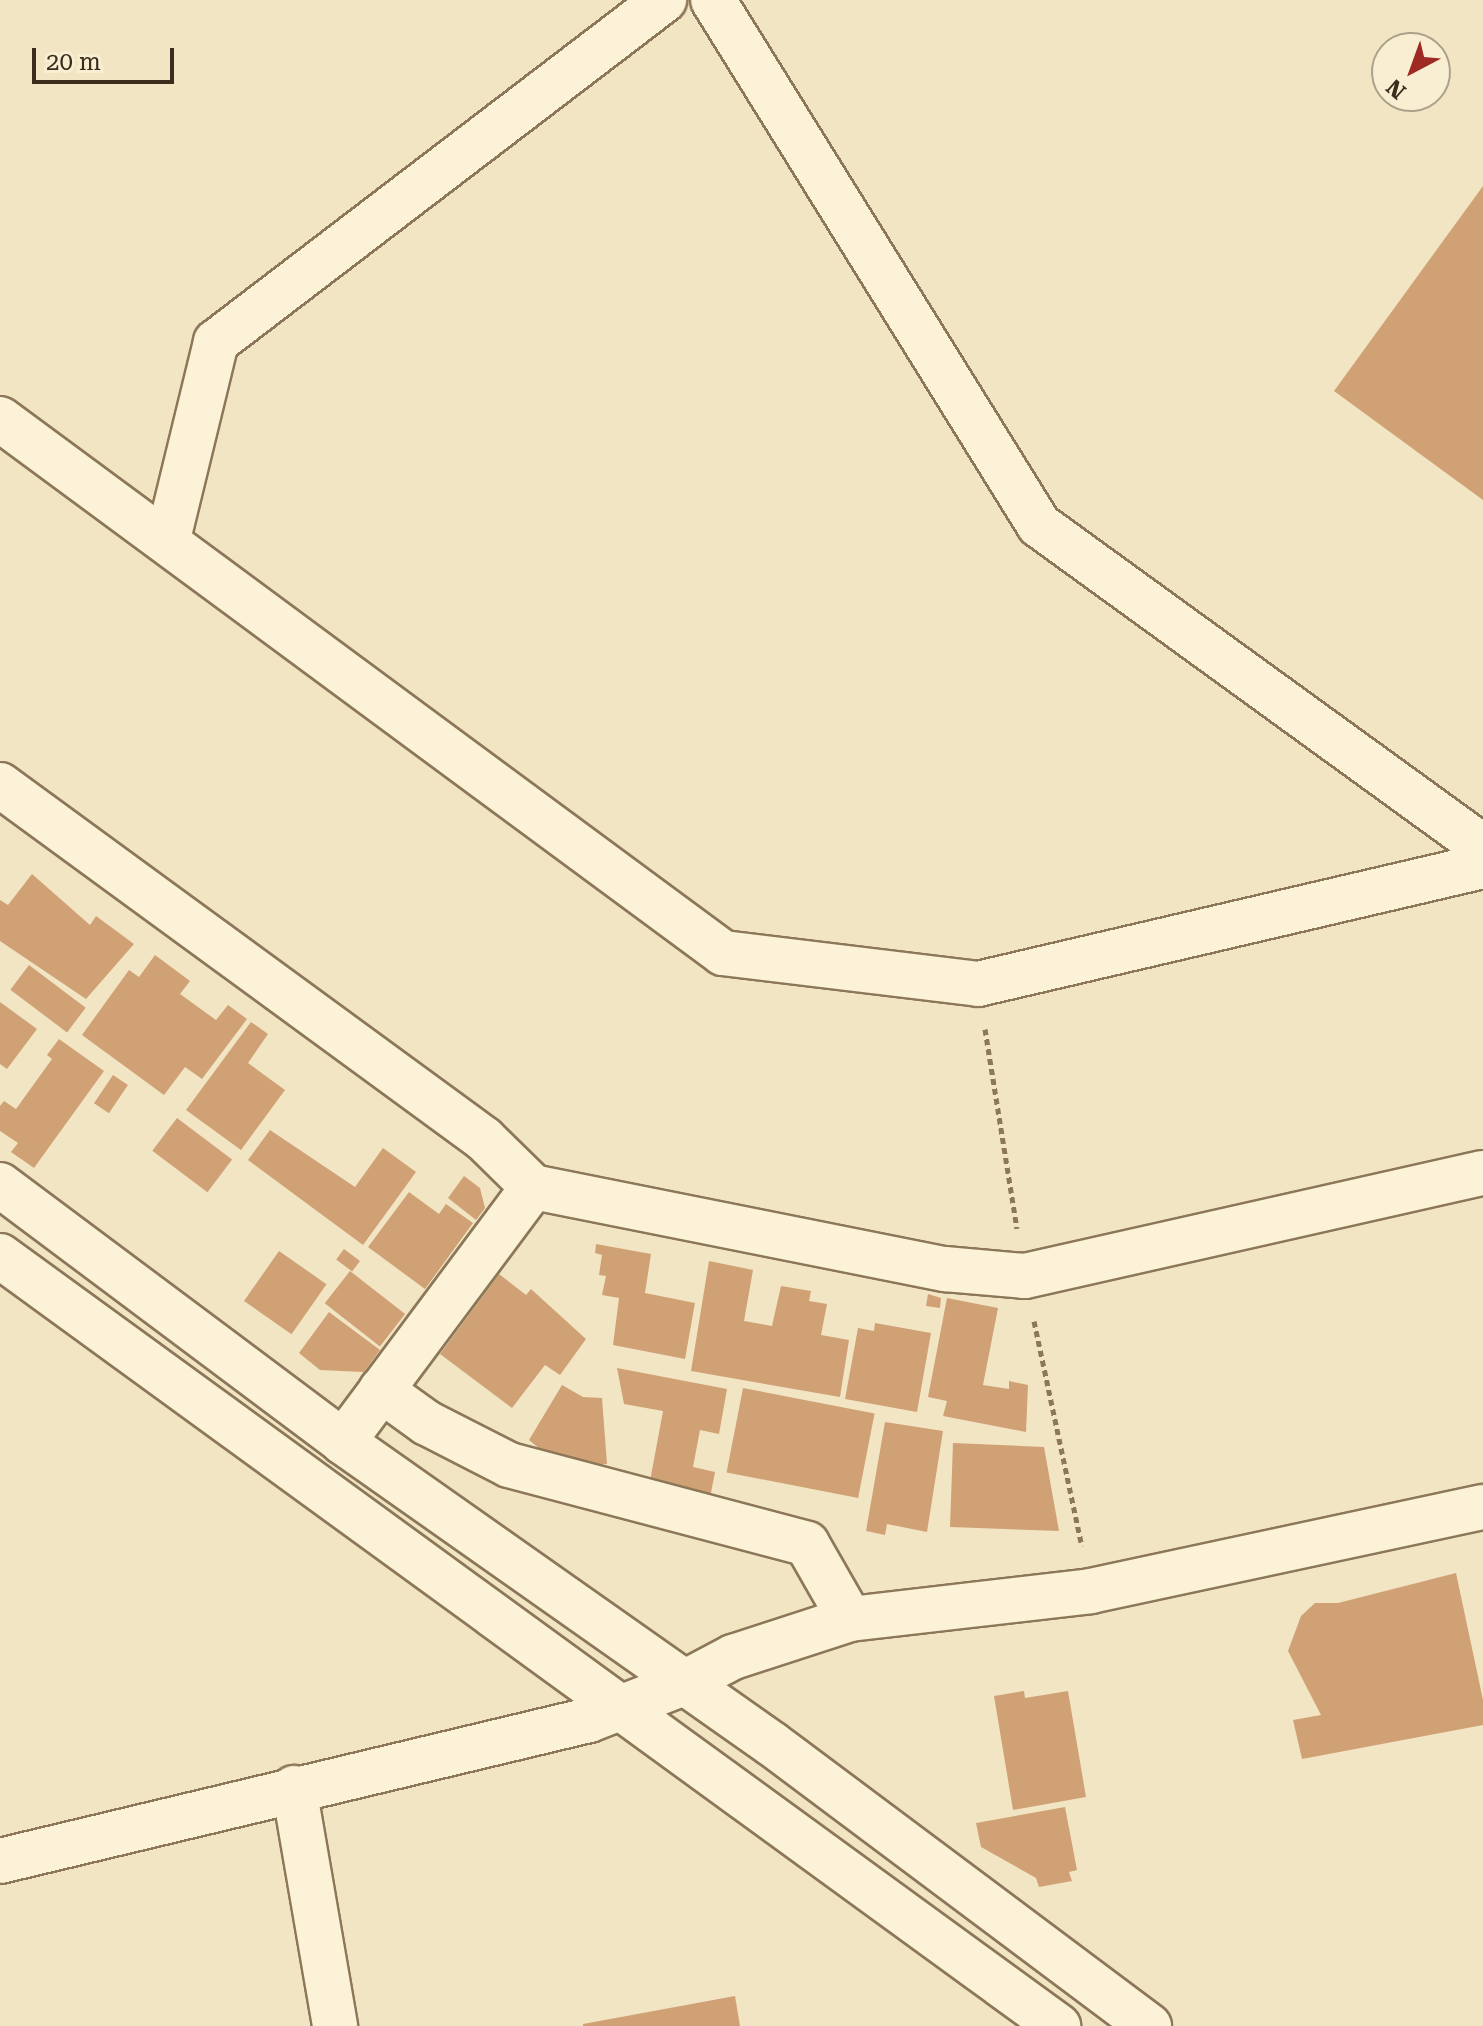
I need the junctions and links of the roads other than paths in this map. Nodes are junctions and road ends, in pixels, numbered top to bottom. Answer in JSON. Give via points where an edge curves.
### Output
{"nodes":[{"id":1,"x":664,"y":0,"type":"edge"},
{"id":2,"x":713,"y":0,"type":"edge"},
{"id":3,"x":0,"y":419,"type":"edge"},
{"id":4,"x":168,"y":539,"type":"junction"},
{"id":5,"x":0,"y":785,"type":"edge"},
{"id":6,"x":1483,"y":847,"type":"edge"},
{"id":7,"x":1483,"y":866,"type":"edge"},
{"id":8,"x":1483,"y":1173,"type":"edge"},
{"id":9,"x":0,"y":1185,"type":"edge"},
{"id":10,"x":533,"y":1187,"type":"junction"},
{"id":11,"x":0,"y":1256,"type":"edge"},
{"id":12,"x":381,"y":1390,"type":"junction"},
{"id":13,"x":343,"y":1442,"type":"junction"},
{"id":14,"x":1483,"y":1507,"type":"edge"},
{"id":15,"x":850,"y":1619,"type":"junction"},
{"id":16,"x":684,"y":1683,"type":"junction"},
{"id":17,"x":620,"y":1706,"type":"junction"},
{"id":18,"x":294,"y":1788,"type":"junction"},
{"id":19,"x":0,"y":1861,"type":"edge"},
{"id":20,"x":335,"y":2026,"type":"edge"},
{"id":21,"x":1058,"y":2026,"type":"edge"},
{"id":22,"x":1149,"y":2026,"type":"edge"}],
"edges":[{"from":1,"to":4,"type":"street","via":[[216,342]]},
{"from":2,"to":6,"type":"street","via":[[1039,525]]},
{"from":3,"to":4,"type":"street"},
{"from":4,"to":7,"type":"street","via":[[723,953],[978,984]]},
{"from":5,"to":10,"type":"street","via":[[484,1139]]},
{"from":8,"to":10,"type":"street","via":[[1025,1276],[945,1269]]},
{"from":9,"to":13,"type":"street"},
{"from":10,"to":12,"type":"street"},
{"from":11,"to":17,"type":"street"},
{"from":12,"to":13,"type":"street"},
{"from":12,"to":15,"type":"street","via":[[427,1423],[509,1465],[807,1544]]},
{"from":13,"to":16,"type":"street"},
{"from":14,"to":15,"type":"street","via":[[1091,1591]]},
{"from":15,"to":16,"type":"street","via":[[733,1657]]},
{"from":16,"to":17,"type":"street"},
{"from":16,"to":22,"type":"street"},
{"from":17,"to":18,"type":"street","via":[[589,1720]]},
{"from":17,"to":21,"type":"street"},
{"from":18,"to":19,"type":"street"},
{"from":18,"to":20,"type":"street"}]}
